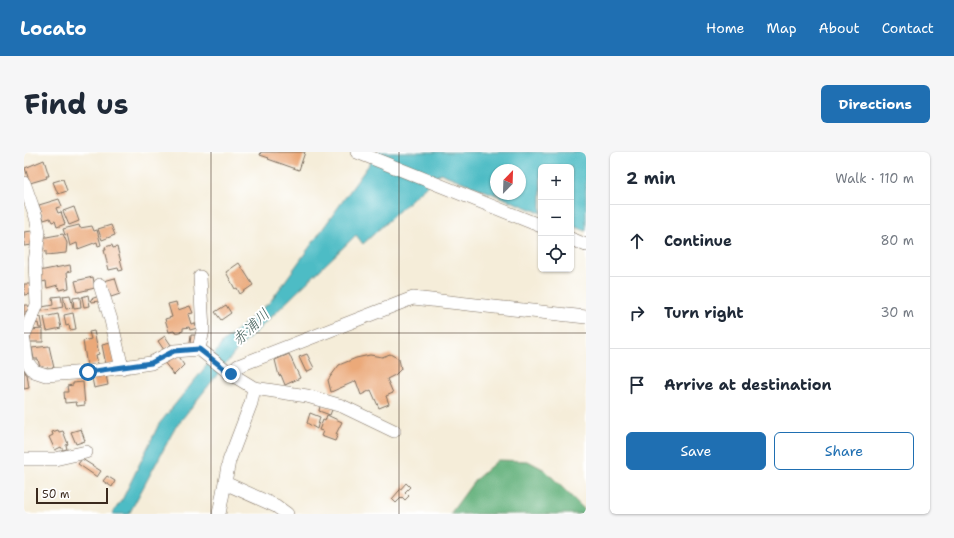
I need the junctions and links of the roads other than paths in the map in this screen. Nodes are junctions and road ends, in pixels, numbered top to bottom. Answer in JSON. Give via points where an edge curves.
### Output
{"nodes":[{"id":1,"x":361,"y":153,"type":"edge"},
{"id":2,"x":24,"y":183,"type":"edge"},
{"id":3,"x":538,"y":225,"type":"edge"},
{"id":4,"x":574,"y":240,"type":"edge"},
{"id":5,"x":586,"y":245,"type":"edge"},
{"id":6,"x":200,"y":277,"type":"dead end"},
{"id":7,"x":100,"y":285,"type":"dead end"},
{"id":8,"x":586,"y":317,"type":"edge"},
{"id":9,"x":24,"y":335,"type":"edge"},
{"id":10,"x":24,"y":341,"type":"edge"},
{"id":11,"x":204,"y":353,"type":"junction"},
{"id":12,"x":26,"y":362,"type":"edge"},
{"id":13,"x":122,"y":368,"type":"junction"},
{"id":14,"x":231,"y":374,"type":"junction"},
{"id":15,"x":254,"y":388,"type":"junction"},
{"id":16,"x":394,"y":431,"type":"dead end"},
{"id":17,"x":86,"y":452,"type":"dead end"},
{"id":18,"x":24,"y":459,"type":"edge"},
{"id":19,"x":225,"y":482,"type":"junction"},
{"id":20,"x":219,"y":514,"type":"edge"},
{"id":21,"x":286,"y":514,"type":"edge"}],
"edges":[{"from":1,"to":3,"type":"street"},
{"from":2,"to":9,"type":"street","via":[[39,232],[35,262],[37,305]]},
{"from":4,"to":5,"type":"street"},
{"from":6,"to":11,"type":"street"},
{"from":7,"to":13,"type":"street"},
{"from":8,"to":14,"type":"street","via":[[413,298],[238,366]]},
{"from":10,"to":12,"type":"street"},
{"from":11,"to":13,"type":"street","via":[[174,351],[151,363]]},
{"from":11,"to":14,"type":"street"},
{"from":12,"to":13,"type":"street","via":[[34,371],[46,375]]},
{"from":14,"to":15,"type":"street"},
{"from":15,"to":16,"type":"street","via":[[307,396],[342,406]]},
{"from":15,"to":19,"type":"street","via":[[252,403],[228,461]]},
{"from":17,"to":18,"type":"street","via":[[55,458]]},
{"from":19,"to":20,"type":"street"},
{"from":19,"to":21,"type":"street","via":[[276,506]]}]}
